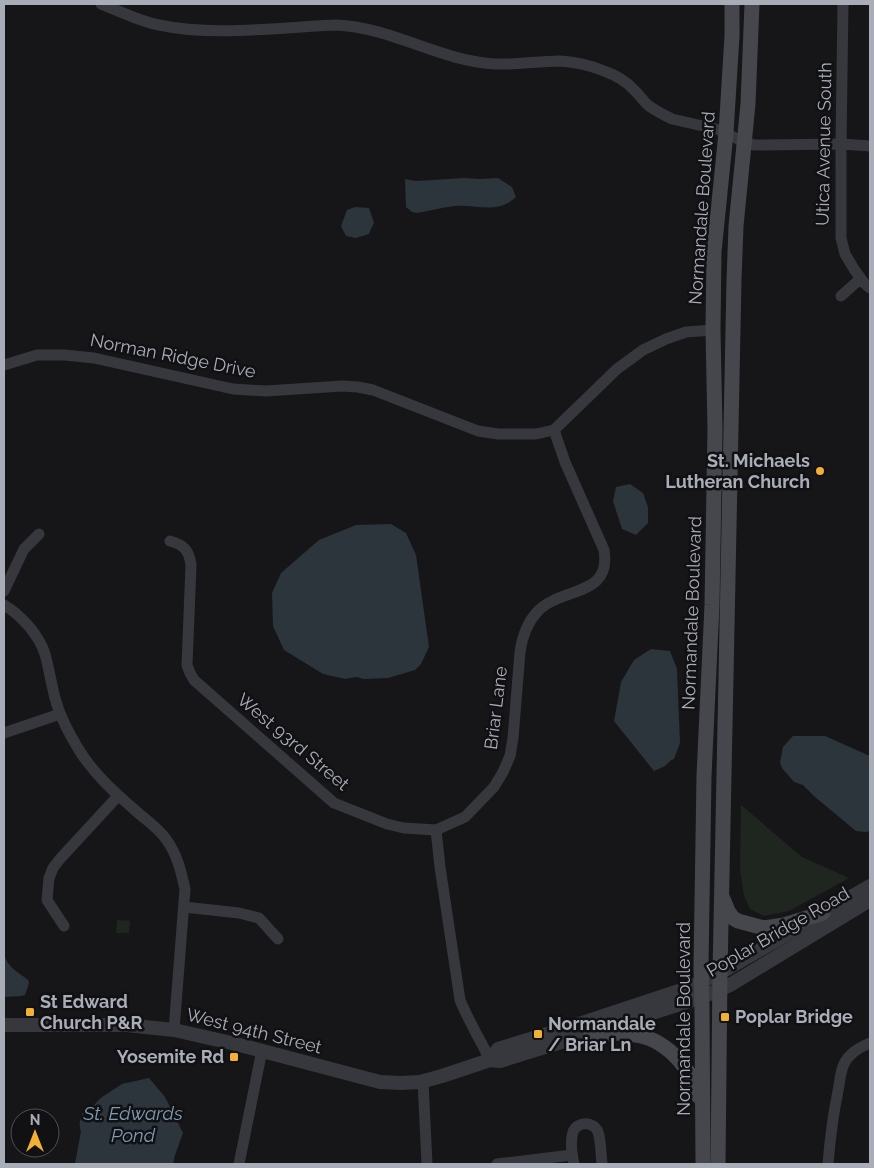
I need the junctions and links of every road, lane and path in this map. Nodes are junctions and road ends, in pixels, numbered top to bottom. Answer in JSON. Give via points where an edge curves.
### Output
{"nodes":[{"id":1,"x":101,"y":4,"type":"edge"},
{"id":2,"x":732,"y":4,"type":"edge"},
{"id":3,"x":752,"y":4,"type":"edge"},
{"id":4,"x":843,"y":4,"type":"edge"},
{"id":5,"x":726,"y":132,"type":"junction"},
{"id":6,"x":745,"y":143,"type":"junction"},
{"id":7,"x":841,"y":144,"type":"junction"},
{"id":8,"x":870,"y":146,"type":"edge"},
{"id":9,"x":860,"y":279,"type":"junction"},
{"id":10,"x":870,"y":288,"type":"edge"},
{"id":11,"x":841,"y":296,"type":"dead end"},
{"id":12,"x":713,"y":330,"type":"junction"},
{"id":13,"x":4,"y":364,"type":"edge"},
{"id":14,"x":554,"y":430,"type":"junction"},
{"id":15,"x":39,"y":534,"type":"dead end"},
{"id":16,"x":170,"y":541,"type":"dead end"},
{"id":17,"x":4,"y":591,"type":"edge"},
{"id":18,"x":4,"y":605,"type":"edge"},
{"id":19,"x":60,"y":714,"type":"junction"},
{"id":20,"x":4,"y":733,"type":"edge"},
{"id":21,"x":118,"y":796,"type":"junction"},
{"id":22,"x":436,"y":830,"type":"junction"},
{"id":23,"x":870,"y":886,"type":"edge"},
{"id":24,"x":722,"y":898,"type":"junction"},
{"id":25,"x":870,"y":900,"type":"edge"},
{"id":26,"x":184,"y":907,"type":"junction"},
{"id":27,"x":823,"y":913,"type":"junction"},
{"id":28,"x":64,"y":926,"type":"dead end"},
{"id":29,"x":278,"y":939,"type":"dead end"},
{"id":30,"x":720,"y":973,"type":"junction"},
{"id":31,"x":702,"y":989,"type":"junction"},
{"id":32,"x":720,"y":989,"type":"junction"},
{"id":33,"x":4,"y":1025,"type":"edge"},
{"id":34,"x":589,"y":1027,"type":"junction"},
{"id":35,"x":174,"y":1030,"type":"junction"},
{"id":36,"x":870,"y":1043,"type":"edge"},
{"id":37,"x":262,"y":1050,"type":"junction"},
{"id":38,"x":490,"y":1060,"type":"junction"},
{"id":39,"x":423,"y":1081,"type":"junction"},
{"id":40,"x":703,"y":1118,"type":"junction"},
{"id":41,"x":573,"y":1160,"type":"edge"},
{"id":42,"x":239,"y":1164,"type":"edge"},
{"id":43,"x":427,"y":1164,"type":"edge"},
{"id":44,"x":497,"y":1164,"type":"edge"},
{"id":45,"x":602,"y":1164,"type":"edge"},
{"id":46,"x":703,"y":1164,"type":"edge"},
{"id":47,"x":718,"y":1164,"type":"edge"},
{"id":48,"x":828,"y":1164,"type":"edge"}],
"edges":[{"from":1,"to":5,"type":"street","via":[[157,25],[185,29],[213,31],[349,25],[470,61],[494,64],[580,63],[620,78],[664,116]]},
{"from":2,"to":5,"type":"main road","name":"Normandale Boulevard"},
{"from":3,"to":6,"type":"main road","name":"Normandale Boulevard"},
{"from":4,"to":7,"type":"street","name":"Utica Avenue South"},
{"from":5,"to":6,"type":"street"},
{"from":5,"to":12,"type":"main road","name":"Normandale Boulevard","via":[[714,252]]},
{"from":6,"to":7,"type":"street"},
{"from":6,"to":24,"type":"main road","name":"Normandale Boulevard","via":[[734,280]]},
{"from":7,"to":8,"type":"street"},
{"from":7,"to":9,"type":"street","name":"Utica Avenue South","via":[[841,238],[845,254]]},
{"from":9,"to":10,"type":"street","name":"Utica Avenue South"},
{"from":9,"to":11,"type":"street"},
{"from":12,"to":14,"type":"street","via":[[686,332],[643,350],[617,370]]},
{"from":12,"to":31,"type":"main road","name":"Normandale Boulevard","via":[[715,429],[704,785]]},
{"from":13,"to":14,"type":"street","name":"Norman Ridge Drive","via":[[37,355],[65,355],[94,358],[232,389],[266,391],[358,387],[478,431],[536,434]]},
{"from":14,"to":22,"type":"street","name":"Briar Lane","via":[[604,550],[604,570],[592,585],[547,604],[528,625],[520,652],[510,756],[503,772],[494,787],[465,817]]},
{"from":15,"to":17,"type":"street","via":[[24,549]]},
{"from":16,"to":22,"type":"street","name":"West 93rd Street","via":[[186,549],[190,557],[187,665],[194,680],[334,804],[387,824]]},
{"from":18,"to":19,"type":"street","via":[[24,620],[44,651]]},
{"from":19,"to":20,"type":"street"},
{"from":19,"to":21,"type":"street","via":[[97,775]]},
{"from":21,"to":26,"type":"street","via":[[166,839],[175,854],[185,889]]},
{"from":21,"to":28,"type":"street","via":[[59,860],[49,878],[47,900]]},
{"from":22,"to":38,"type":"street","via":[[460,1000]]},
{"from":23,"to":27,"type":"street","name":"Poplar Bridge Road"},
{"from":24,"to":27,"type":"main road","via":[[738,921],[764,928]]},
{"from":24,"to":30,"type":"main road","name":"Normandale Boulevard"},
{"from":25,"to":32,"type":"street","name":"Poplar Bridge Road"},
{"from":26,"to":29,"type":"street","via":[[259,918]]},
{"from":26,"to":35,"type":"street"},
{"from":27,"to":30,"type":"street","name":"Poplar Bridge Road"},
{"from":30,"to":31,"type":"street","name":"Poplar Bridge Road"},
{"from":30,"to":32,"type":"main road","name":"Normandale Boulevard"},
{"from":31,"to":32,"type":"street","name":"Poplar Bridge Road"},
{"from":31,"to":34,"type":"street","name":"Poplar Bridge Road"},
{"from":31,"to":40,"type":"main road","name":"Normandale Boulevard"},
{"from":32,"to":47,"type":"main road","name":"Normandale Boulevard"},
{"from":33,"to":35,"type":"street","name":"West 94th Street","via":[[126,1025]]},
{"from":34,"to":38,"type":"street","name":"West 94th Street","via":[[500,1061]]},
{"from":34,"to":40,"type":"main road","via":[[651,1038],[663,1045],[681,1062],[693,1080]]},
{"from":35,"to":37,"type":"street","name":"West 94th Street"},
{"from":36,"to":48,"type":"street","via":[[852,1053],[844,1064],[830,1133]]},
{"from":37,"to":39,"type":"street","name":"West 94th Street","via":[[380,1082]]},
{"from":37,"to":42,"type":"street"},
{"from":38,"to":39,"type":"street","name":"West 94th Street"},
{"from":39,"to":43,"type":"street"},
{"from":40,"to":46,"type":"main road","name":"Normandale Boulevard"},
{"from":41,"to":44,"type":"street"},
{"from":41,"to":45,"type":"street","via":[[573,1133],[579,1125],[589,1124],[598,1132]]}]}
